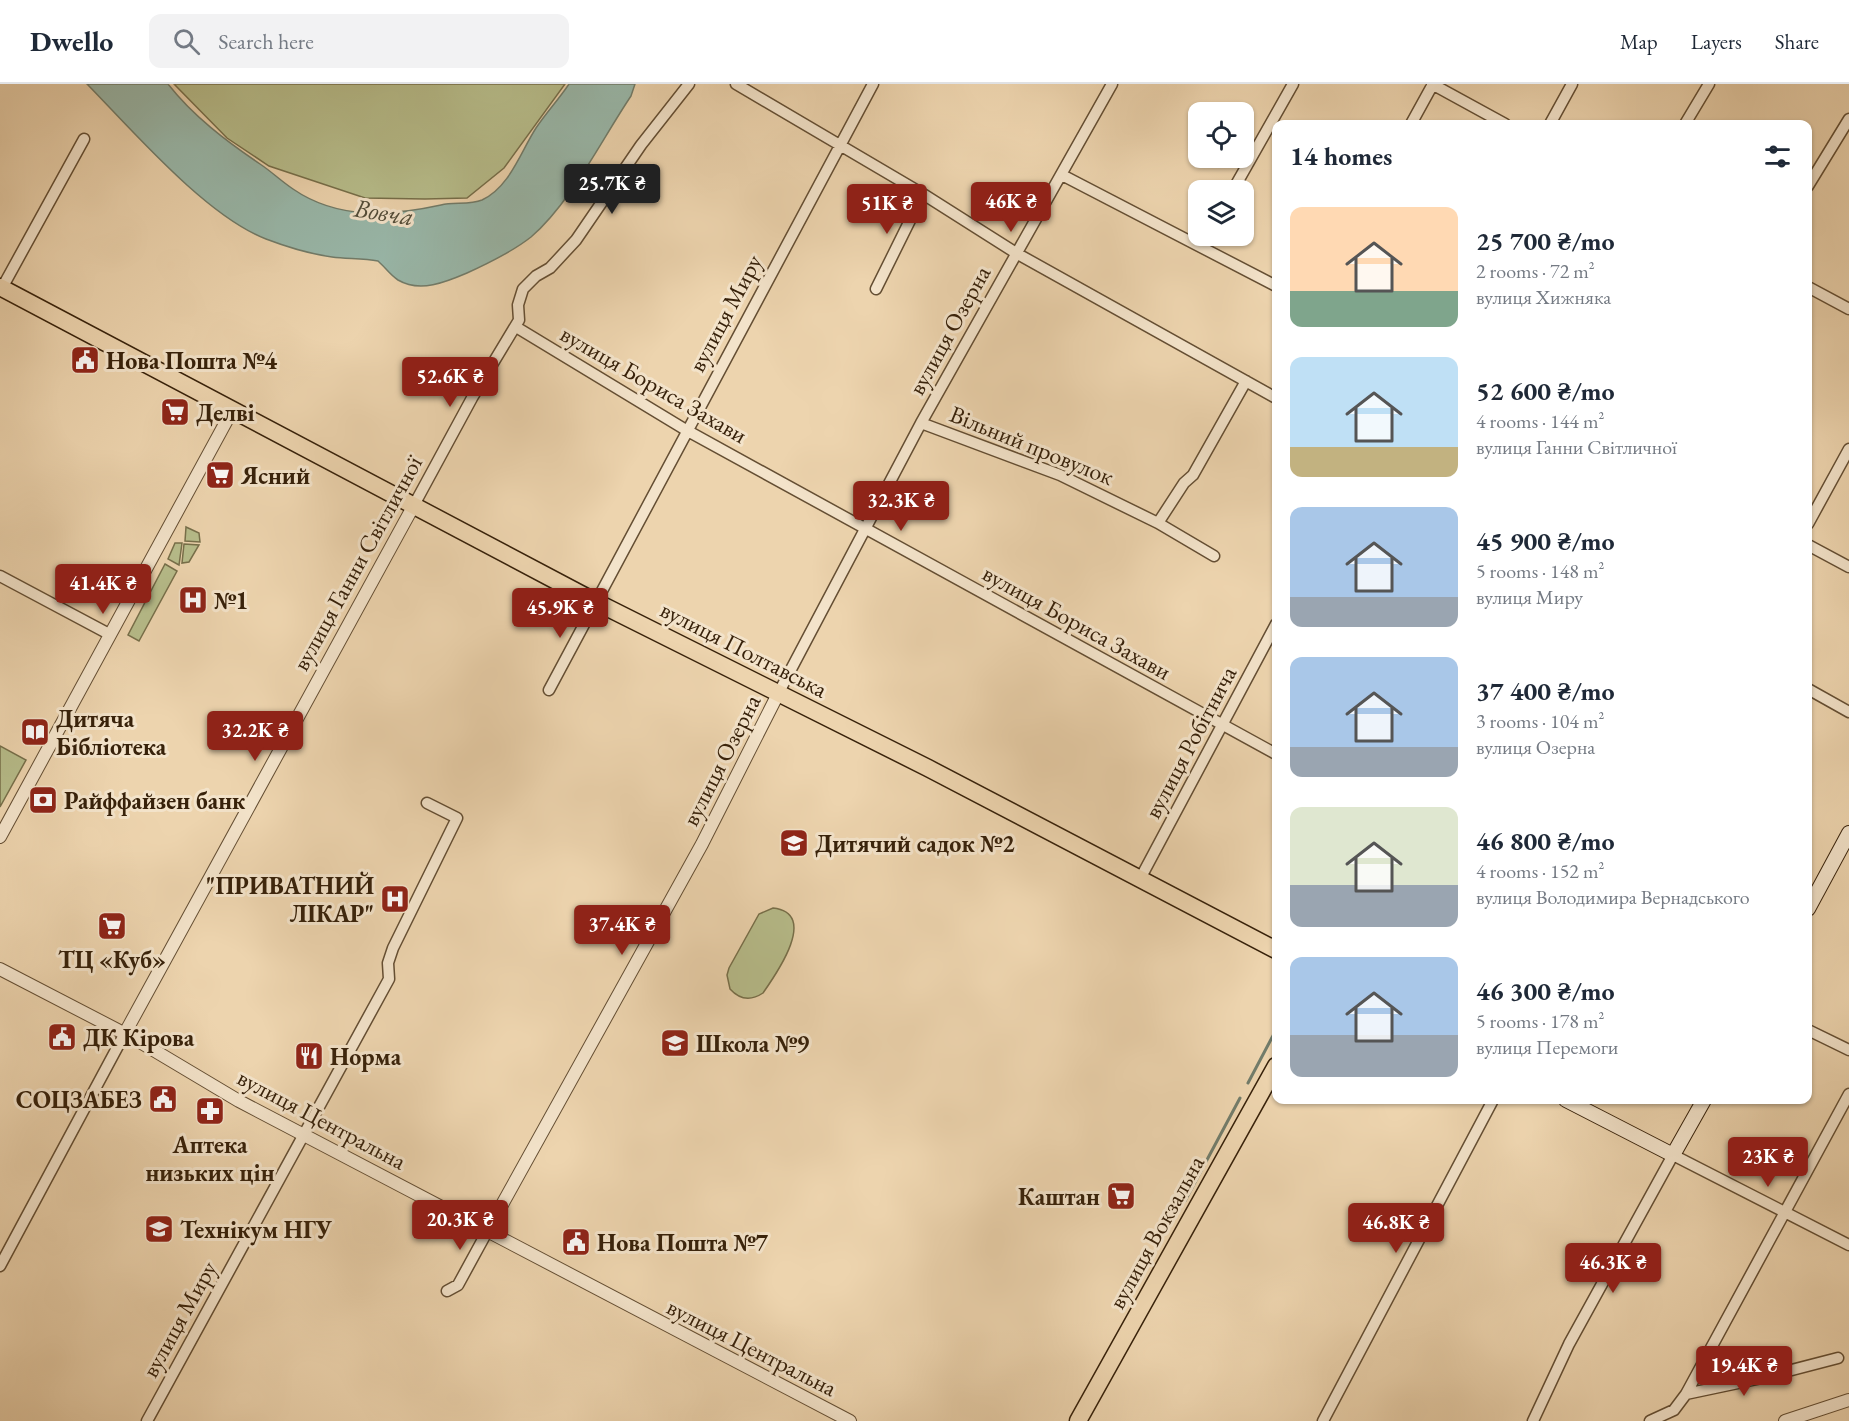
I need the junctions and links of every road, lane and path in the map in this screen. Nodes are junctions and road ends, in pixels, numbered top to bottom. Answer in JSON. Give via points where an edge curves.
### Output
{"nodes":[{"id":1,"x":689,"y":84,"type":"edge"},
{"id":2,"x":736,"y":84,"type":"edge"},
{"id":3,"x":873,"y":84,"type":"edge"},
{"id":4,"x":1113,"y":84,"type":"edge"},
{"id":5,"x":1293,"y":84,"type":"edge"},
{"id":6,"x":1432,"y":84,"type":"edge"},
{"id":7,"x":1572,"y":84,"type":"edge"},
{"id":8,"x":1709,"y":84,"type":"edge"},
{"id":9,"x":1849,"y":118,"type":"edge"},
{"id":10,"x":1273,"y":120,"type":"edge"},
{"id":11,"x":1413,"y":120,"type":"edge"},
{"id":12,"x":1498,"y":120,"type":"edge"},
{"id":13,"x":1552,"y":120,"type":"edge"},
{"id":14,"x":1687,"y":120,"type":"edge"},
{"id":15,"x":1272,"y":121,"type":"edge"},
{"id":16,"x":84,"y":139,"type":"dead end"},
{"id":17,"x":839,"y":145,"type":"junction"},
{"id":18,"x":1062,"y":175,"type":"junction"},
{"id":19,"x":1812,"y":179,"type":"edge"},
{"id":20,"x":1239,"y":180,"type":"edge"},
{"id":21,"x":923,"y":194,"type":"junction"},
{"id":22,"x":1188,"y":239,"type":"edge"},
{"id":23,"x":1201,"y":246,"type":"edge"},
{"id":24,"x":1016,"y":253,"type":"junction"},
{"id":25,"x":1272,"y":284,"type":"edge"},
{"id":26,"x":1,"y":289,"type":"edge"},
{"id":27,"x":876,"y":289,"type":"dead end"},
{"id":28,"x":1812,"y":289,"type":"edge"},
{"id":29,"x":1849,"y":309,"type":"edge"},
{"id":30,"x":516,"y":327,"type":"junction"},
{"id":31,"x":1246,"y":381,"type":"junction"},
{"id":32,"x":1272,"y":396,"type":"edge"},
{"id":33,"x":233,"y":409,"type":"junction"},
{"id":34,"x":921,"y":423,"type":"junction"},
{"id":35,"x":686,"y":430,"type":"junction"},
{"id":36,"x":1849,"y":449,"type":"edge"},
{"id":37,"x":414,"y":505,"type":"junction"},
{"id":38,"x":1812,"y":517,"type":"edge"},
{"id":39,"x":1158,"y":523,"type":"junction"},
{"id":40,"x":866,"y":529,"type":"junction"},
{"id":41,"x":1812,"y":547,"type":"edge"},
{"id":42,"x":1214,"y":556,"type":"dead end"},
{"id":43,"x":1849,"y":567,"type":"edge"},
{"id":44,"x":0,"y":576,"type":"edge"},
{"id":45,"x":596,"y":602,"type":"junction"},
{"id":46,"x":1272,"y":632,"type":"edge"},
{"id":47,"x":109,"y":634,"type":"junction"},
{"id":48,"x":549,"y":690,"type":"dead end"},
{"id":49,"x":1812,"y":691,"type":"edge"},
{"id":50,"x":778,"y":694,"type":"junction"},
{"id":51,"x":1849,"y":712,"type":"edge"},
{"id":52,"x":1222,"y":726,"type":"junction"},
{"id":53,"x":1272,"y":752,"type":"edge"},
{"id":54,"x":427,"y":803,"type":"dead end"},
{"id":55,"x":1849,"y":833,"type":"edge"},
{"id":56,"x":0,"y":837,"type":"edge"},
{"id":57,"x":1140,"y":879,"type":"junction"},
{"id":58,"x":1812,"y":902,"type":"edge"},
{"id":59,"x":1272,"y":948,"type":"edge"},
{"id":60,"x":0,"y":969,"type":"edge"},
{"id":61,"x":1812,"y":1032,"type":"edge"},
{"id":62,"x":125,"y":1033,"type":"junction"},
{"id":63,"x":1849,"y":1050,"type":"edge"},
{"id":64,"x":1272,"y":1073,"type":"edge"},
{"id":65,"x":1849,"y":1094,"type":"edge"},
{"id":66,"x":1491,"y":1104,"type":"edge"},
{"id":67,"x":1574,"y":1104,"type":"edge"},
{"id":68,"x":1702,"y":1104,"type":"edge"},
{"id":69,"x":304,"y":1135,"type":"junction"},
{"id":70,"x":1673,"y":1155,"type":"junction"},
{"id":71,"x":1786,"y":1214,"type":"junction"},
{"id":72,"x":488,"y":1230,"type":"junction"},
{"id":73,"x":1849,"y":1245,"type":"edge"},
{"id":74,"x":0,"y":1266,"type":"edge"},
{"id":75,"x":447,"y":1291,"type":"dead end"},
{"id":76,"x":1838,"y":1358,"type":"dead end"},
{"id":77,"x":1686,"y":1394,"type":"junction"},
{"id":78,"x":1849,"y":1400,"type":"edge"},
{"id":79,"x":147,"y":1421,"type":"edge"},
{"id":80,"x":850,"y":1421,"type":"edge"},
{"id":81,"x":1078,"y":1421,"type":"edge"},
{"id":82,"x":1323,"y":1421,"type":"edge"},
{"id":83,"x":1533,"y":1421,"type":"edge"},
{"id":84,"x":1650,"y":1421,"type":"edge"},
{"id":85,"x":1785,"y":1421,"type":"edge"}],
"edges":[{"from":1,"to":30,"type":"street","via":[[641,145],[576,240],[523,289]]},
{"from":2,"to":17,"type":"street"},
{"from":3,"to":17,"type":"street","name":"вулиця Миру"},
{"from":4,"to":18,"type":"street","name":"вулиця Озерна"},
{"from":5,"to":10,"type":"street"},
{"from":6,"to":11,"type":"street"},
{"from":6,"to":12,"type":"street"},
{"from":7,"to":13,"type":"street"},
{"from":8,"to":14,"type":"street"},
{"from":9,"to":19,"type":"street"},
{"from":15,"to":20,"type":"street"},
{"from":16,"to":26,"type":"street"},
{"from":17,"to":21,"type":"street"},
{"from":17,"to":35,"type":"street","name":"вулиця Миру"},
{"from":18,"to":22,"type":"street"},
{"from":18,"to":24,"type":"street","name":"вулиця Озерна"},
{"from":21,"to":24,"type":"street"},
{"from":21,"to":27,"type":"street"},
{"from":23,"to":25,"type":"street"},
{"from":24,"to":31,"type":"street"},
{"from":24,"to":34,"type":"street","name":"вулиця Озерна"},
{"from":26,"to":33,"type":"main road","name":"вулиця Полтавська"},
{"from":28,"to":29,"type":"street"},
{"from":30,"to":35,"type":"street","name":"вулиця Бориса Захави"},
{"from":30,"to":37,"type":"street","name":"вулиця Ганни Світличної"},
{"from":31,"to":32,"type":"street"},
{"from":31,"to":39,"type":"street","via":[[1193,475]]},
{"from":33,"to":37,"type":"main road","name":"вулиця Полтавська"},
{"from":33,"to":47,"type":"street"},
{"from":34,"to":39,"type":"street","name":"Вільний провулок","via":[[1060,475]]},
{"from":34,"to":40,"type":"street","name":"вулиця Озерна"},
{"from":35,"to":40,"type":"street","name":"вулиця Бориса Захави"},
{"from":35,"to":45,"type":"street","name":"вулиця Миру"},
{"from":36,"to":38,"type":"street"},
{"from":37,"to":45,"type":"main road","name":"вулиця Полтавська"},
{"from":37,"to":62,"type":"street","name":"вулиця Ганни Світличної"},
{"from":39,"to":42,"type":"street","name":"Вільний провулок"},
{"from":40,"to":50,"type":"street","name":"вулиця Озерна"},
{"from":40,"to":52,"type":"street","name":"вулиця Бориса Захави"},
{"from":41,"to":43,"type":"street"},
{"from":44,"to":47,"type":"street"},
{"from":45,"to":48,"type":"street","name":"вулиця Миру"},
{"from":45,"to":50,"type":"main road","name":"вулиця Полтавська"},
{"from":46,"to":52,"type":"street","name":"вулиця Робітнича"},
{"from":47,"to":56,"type":"street"},
{"from":49,"to":51,"type":"street"},
{"from":50,"to":57,"type":"main road","name":"вулиця Полтавська"},
{"from":50,"to":72,"type":"street","name":"вулиця Озерна","via":[[702,844]]},
{"from":52,"to":53,"type":"street","name":"вулиця Бориса Захави"},
{"from":52,"to":57,"type":"street","name":"вулиця Робітнича"},
{"from":54,"to":69,"type":"street","name":"вулиця Миру","via":[[457,818],[393,948],[388,963],[389,979]]},
{"from":55,"to":58,"type":"main road"},
{"from":57,"to":59,"type":"main road","name":"вулиця Полтавська"},
{"from":60,"to":62,"type":"street","name":"вулиця Центральна"},
{"from":61,"to":63,"type":"street"},
{"from":62,"to":69,"type":"street","name":"вулиця Центральна"},
{"from":62,"to":74,"type":"street","name":"вулиця Ганни Світличної"},
{"from":64,"to":81,"type":"main road","name":"вулиця Вокзальна"},
{"from":65,"to":71,"type":"street"},
{"from":66,"to":82,"type":"street"},
{"from":67,"to":70,"type":"main road"},
{"from":68,"to":70,"type":"main road"},
{"from":69,"to":72,"type":"street","name":"вулиця Центральна"},
{"from":69,"to":79,"type":"street","name":"вулиця Миру"},
{"from":70,"to":71,"type":"street"},
{"from":70,"to":83,"type":"street","via":[[1569,1344]]},
{"from":71,"to":73,"type":"street"},
{"from":71,"to":77,"type":"street"},
{"from":72,"to":75,"type":"street","name":"вулиця Озерна","via":[[458,1285]]},
{"from":72,"to":80,"type":"street","name":"вулиця Центральна"},
{"from":76,"to":77,"type":"street"},
{"from":77,"to":84,"type":"street","via":[[1674,1410]]},
{"from":78,"to":85,"type":"street"}]}
